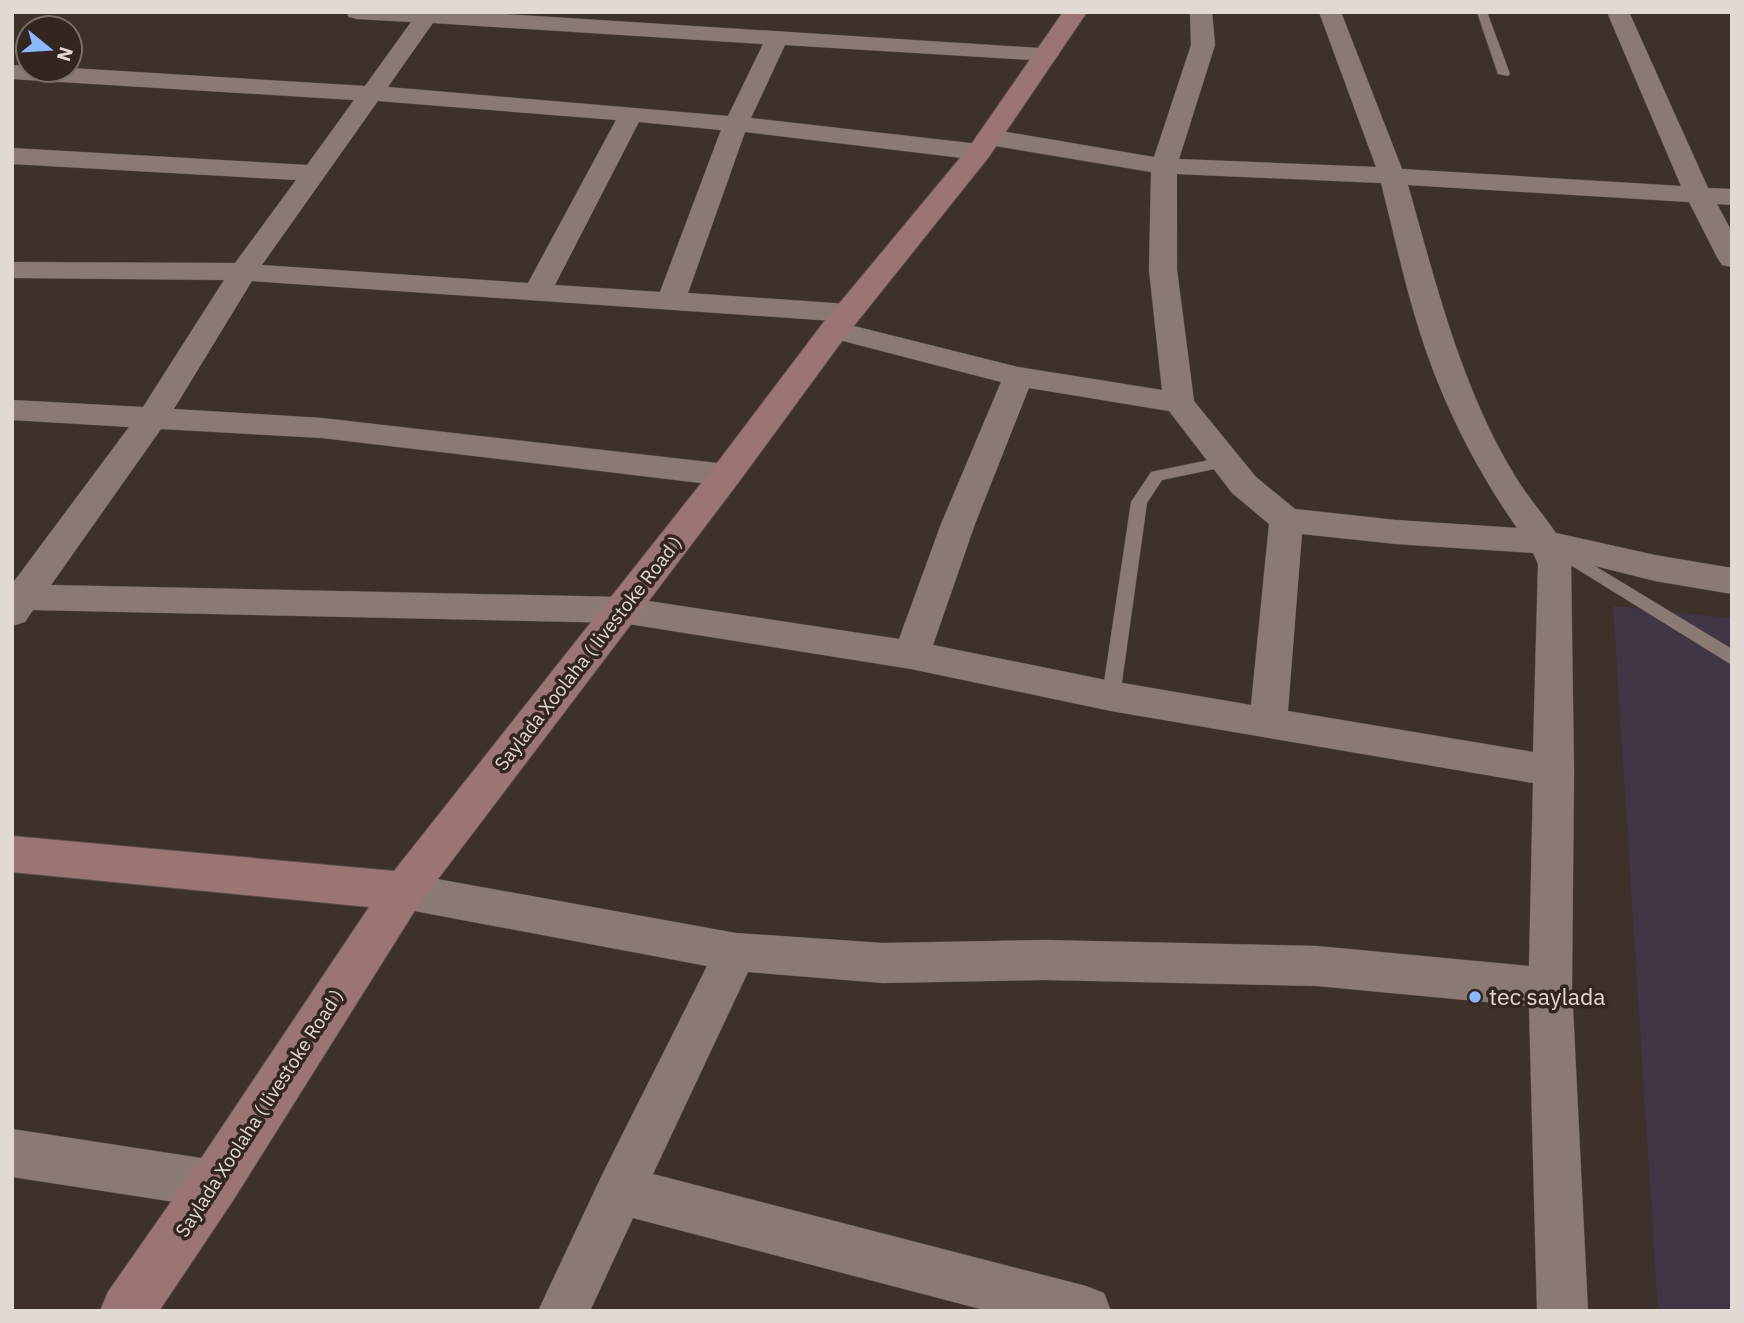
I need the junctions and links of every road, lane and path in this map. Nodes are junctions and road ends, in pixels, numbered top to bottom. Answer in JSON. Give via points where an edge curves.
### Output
{"nodes":[{"id":1,"x":357,"y":12,"type":"edge"},
{"id":2,"x":1075,"y":12,"type":"edge"},
{"id":3,"x":1201,"y":12,"type":"edge"},
{"id":4,"x":1330,"y":12,"type":"edge"},
{"id":5,"x":1482,"y":12,"type":"edge"},
{"id":6,"x":1618,"y":12,"type":"edge"},
{"id":7,"x":429,"y":14,"type":"edge"},
{"id":8,"x":777,"y":38,"type":"junction"},
{"id":9,"x":1047,"y":54,"type":"junction"},
{"id":10,"x":12,"y":72,"type":"edge"},
{"id":11,"x":1504,"y":74,"type":"dead end"},
{"id":12,"x":369,"y":94,"type":"junction"},
{"id":13,"x":631,"y":114,"type":"junction"},
{"id":14,"x":736,"y":124,"type":"junction"},
{"id":15,"x":984,"y":144,"type":"junction"},
{"id":16,"x":12,"y":156,"type":"edge"},
{"id":17,"x":1164,"y":166,"type":"junction"},
{"id":18,"x":315,"y":173,"type":"junction"},
{"id":19,"x":1392,"y":176,"type":"junction"},
{"id":20,"x":1698,"y":194,"type":"junction"},
{"id":21,"x":1732,"y":197,"type":"edge"},
{"id":22,"x":1732,"y":259,"type":"edge"},
{"id":23,"x":12,"y":270,"type":"edge"},
{"id":24,"x":243,"y":272,"type":"junction"},
{"id":25,"x":536,"y":294,"type":"junction"},
{"id":26,"x":671,"y":301,"type":"junction"},
{"id":27,"x":841,"y":322,"type":"junction"},
{"id":28,"x":1018,"y":377,"type":"junction"},
{"id":29,"x":1180,"y":403,"type":"junction"},
{"id":30,"x":12,"y":410,"type":"edge"},
{"id":31,"x":153,"y":416,"type":"junction"},
{"id":32,"x":1224,"y":462,"type":"junction"},
{"id":33,"x":726,"y":475,"type":"junction"},
{"id":34,"x":1286,"y":520,"type":"junction"},
{"id":35,"x":1545,"y":541,"type":"junction"},
{"id":36,"x":1732,"y":581,"type":"edge"},
{"id":37,"x":16,"y":603,"type":"edge"},
{"id":38,"x":622,"y":610,"type":"junction"},
{"id":39,"x":911,"y":655,"type":"junction"},
{"id":40,"x":1732,"y":658,"type":"edge"},
{"id":41,"x":1111,"y":695,"type":"junction"},
{"id":42,"x":1268,"y":723,"type":"junction"},
{"id":43,"x":1555,"y":771,"type":"junction"},
{"id":44,"x":12,"y":854,"type":"edge"},
{"id":45,"x":404,"y":891,"type":"junction"},
{"id":46,"x":736,"y":952,"type":"junction"},
{"id":47,"x":1550,"y":988,"type":"junction"},
{"id":48,"x":12,"y":1153,"type":"edge"},
{"id":49,"x":214,"y":1184,"type":"junction"},
{"id":50,"x":620,"y":1190,"type":"junction"},
{"id":51,"x":1071,"y":1309,"type":"edge"},
{"id":52,"x":127,"y":1311,"type":"edge"},
{"id":53,"x":562,"y":1311,"type":"edge"},
{"id":54,"x":1563,"y":1311,"type":"edge"}],
"edges":[{"from":1,"to":7,"type":"street"},
{"from":2,"to":9,"type":"street","name":"Saylada Xoolaha ( livestoke Road )"},
{"from":3,"to":17,"type":"street","via":[[1203,45]]},
{"from":4,"to":19,"type":"street"},
{"from":5,"to":11,"type":"lane"},
{"from":6,"to":20,"type":"street"},
{"from":7,"to":8,"type":"street"},
{"from":7,"to":12,"type":"street"},
{"from":8,"to":9,"type":"street"},
{"from":8,"to":14,"type":"street"},
{"from":9,"to":15,"type":"street","name":"Saylada Xoolaha ( livestoke Road )"},
{"from":10,"to":12,"type":"street"},
{"from":12,"to":13,"type":"street"},
{"from":12,"to":18,"type":"street"},
{"from":13,"to":14,"type":"street"},
{"from":13,"to":25,"type":"street"},
{"from":14,"to":15,"type":"street"},
{"from":14,"to":26,"type":"street"},
{"from":15,"to":17,"type":"street"},
{"from":15,"to":27,"type":"street","name":"Saylada Xoolaha ( livestoke Road )"},
{"from":16,"to":18,"type":"street"},
{"from":17,"to":19,"type":"street"},
{"from":17,"to":29,"type":"street","via":[[1163,271]]},
{"from":18,"to":24,"type":"street"},
{"from":19,"to":20,"type":"street"},
{"from":19,"to":35,"type":"street","via":[[1432,324],[1469,419],[1502,482]]},
{"from":20,"to":21,"type":"street"},
{"from":20,"to":22,"type":"street"},
{"from":23,"to":24,"type":"street"},
{"from":24,"to":25,"type":"street"},
{"from":24,"to":31,"type":"street"},
{"from":25,"to":26,"type":"street"},
{"from":26,"to":27,"type":"street"},
{"from":27,"to":28,"type":"street"},
{"from":27,"to":33,"type":"street","name":"Saylada Xoolaha ( livestoke Road )"},
{"from":28,"to":29,"type":"street"},
{"from":28,"to":39,"type":"street"},
{"from":29,"to":32,"type":"street"},
{"from":30,"to":31,"type":"street"},
{"from":31,"to":33,"type":"street","via":[[322,428]]},
{"from":31,"to":37,"type":"street"},
{"from":32,"to":34,"type":"street"},
{"from":32,"to":41,"type":"lane","via":[[1157,476],[1139,502]]},
{"from":33,"to":38,"type":"street","name":"Saylada Xoolaha ( livestoke Road )"},
{"from":34,"to":35,"type":"street"},
{"from":34,"to":42,"type":"street"},
{"from":35,"to":36,"type":"street"},
{"from":35,"to":40,"type":"lane"},
{"from":35,"to":43,"type":"street","via":[[1555,564]]},
{"from":37,"to":38,"type":"street"},
{"from":38,"to":39,"type":"street"},
{"from":38,"to":45,"type":"street","name":"Saylada Xoolaha ( livestoke Road )"},
{"from":39,"to":41,"type":"street"},
{"from":41,"to":42,"type":"street"},
{"from":42,"to":43,"type":"street"},
{"from":43,"to":47,"type":"street"},
{"from":44,"to":45,"type":"street"},
{"from":45,"to":46,"type":"street"},
{"from":45,"to":49,"type":"street","name":"Saylada Xoolaha ( livestoke Road )"},
{"from":46,"to":47,"type":"street","via":[[883,963],[1046,960],[1317,966]]},
{"from":46,"to":50,"type":"street"},
{"from":47,"to":54,"type":"street"},
{"from":48,"to":49,"type":"street"},
{"from":49,"to":52,"type":"street","name":"Saylada Xoolaha ( livestoke Road )"},
{"from":50,"to":51,"type":"street"},
{"from":50,"to":53,"type":"street"}]}
